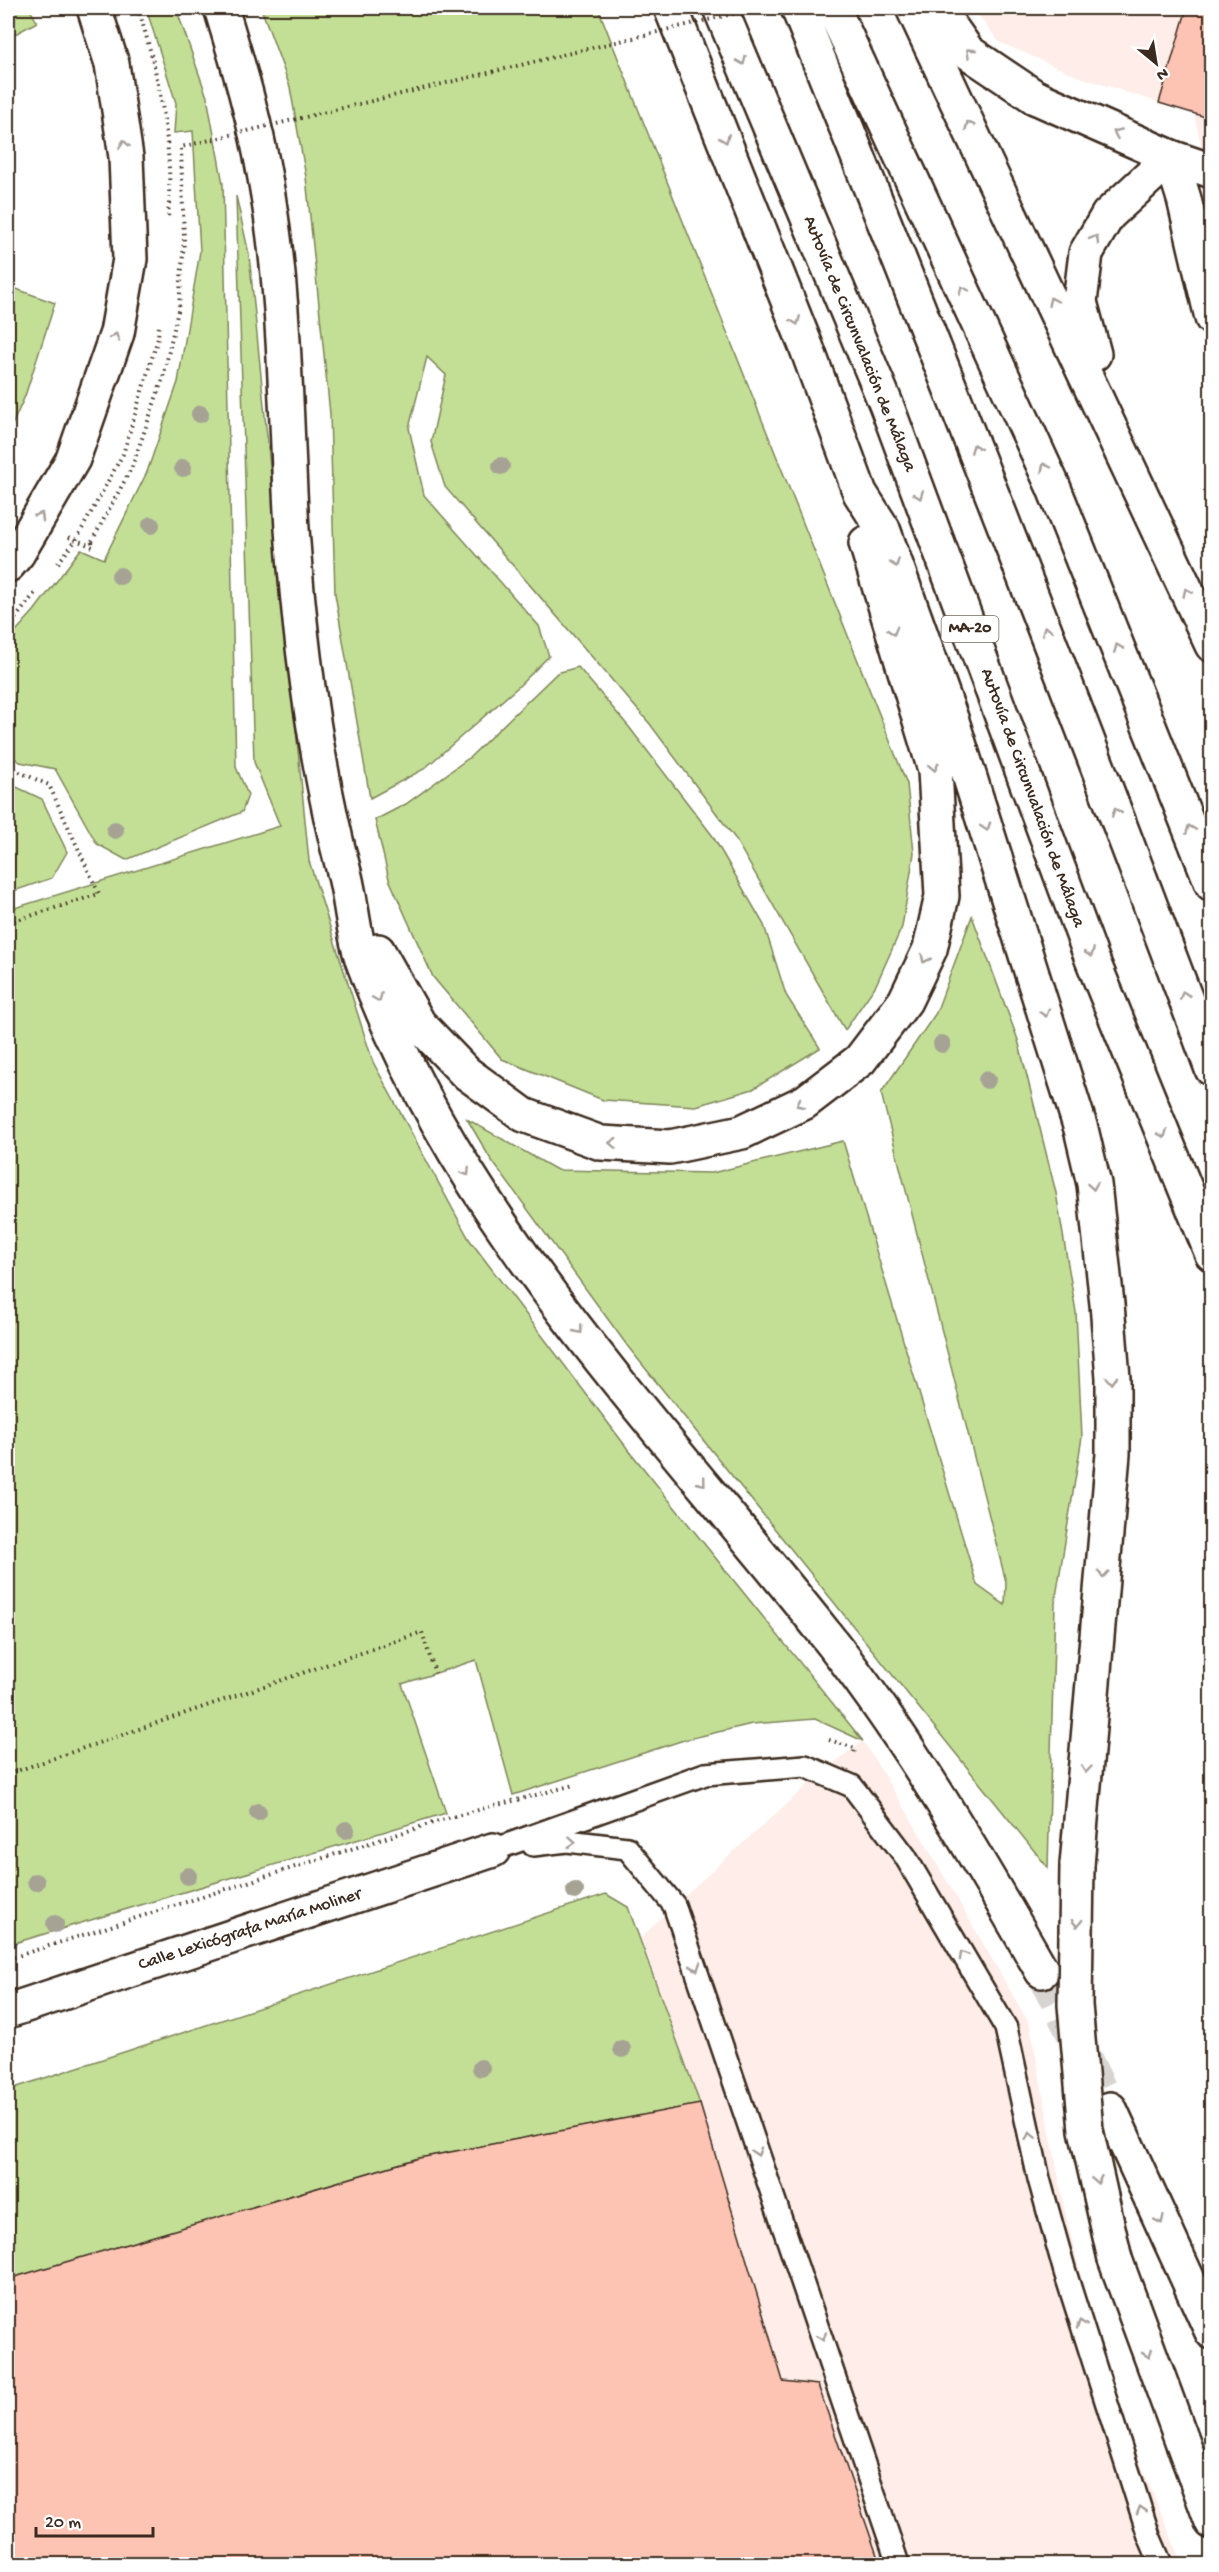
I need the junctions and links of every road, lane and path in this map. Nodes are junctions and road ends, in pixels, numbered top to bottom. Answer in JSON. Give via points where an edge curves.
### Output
{"nodes":[{"id":1,"x":94,"y":8,"type":"edge"},
{"id":2,"x":221,"y":8,"type":"edge"},
{"id":3,"x":671,"y":8,"type":"edge"},
{"id":4,"x":720,"y":8,"type":"edge"},
{"id":5,"x":756,"y":8,"type":"edge"},
{"id":6,"x":798,"y":8,"type":"edge"},
{"id":7,"x":833,"y":8,"type":"edge"},
{"id":8,"x":913,"y":8,"type":"edge"},
{"id":9,"x":937,"y":8,"type":"edge"},
{"id":10,"x":1171,"y":157,"type":"junction"},
{"id":11,"x":1212,"y":171,"type":"edge"},
{"id":12,"x":1212,"y":318,"type":"edge"},
{"id":13,"x":1116,"y":437,"type":"junction"},
{"id":14,"x":860,"y":493,"type":"junction"},
{"id":15,"x":65,"y":535,"type":"dead end"},
{"id":16,"x":8,"y":565,"type":"edge"},
{"id":17,"x":1212,"y":645,"type":"edge"},
{"id":18,"x":8,"y":767,"type":"edge"},
{"id":19,"x":1212,"y":884,"type":"edge"},
{"id":20,"x":351,"y":902,"type":"junction"},
{"id":21,"x":8,"y":923,"type":"edge"},
{"id":22,"x":1212,"y":1069,"type":"edge"},
{"id":23,"x":1212,"y":1254,"type":"edge"},
{"id":24,"x":435,"y":1673,"type":"dead end"},
{"id":25,"x":8,"y":1774,"type":"edge"},
{"id":26,"x":493,"y":1850,"type":"junction"},
{"id":27,"x":1042,"y":1971,"type":"tunnel mouth"},
{"id":28,"x":8,"y":2011,"type":"edge"},
{"id":29,"x":1110,"y":2109,"type":"tunnel mouth"},
{"id":30,"x":1212,"y":2332,"type":"edge"},
{"id":31,"x":1212,"y":2522,"type":"edge"},
{"id":32,"x":898,"y":2565,"type":"edge"},
{"id":33,"x":1161,"y":2565,"type":"edge"}],
"edges":[{"from":16,"to":1,"type":"main road","one_way":true,"via":[[73,459],[117,333],[130,259],[124,145],[112,64]]},
{"from":2,"to":20,"type":"main road","via":[[246,90],[266,179],[277,270],[293,534],[308,685],[326,805]]},
{"from":3,"to":14,"type":"main road","one_way":true,"via":[[806,346]]},
{"from":4,"to":23,"type":"main road","name":"Autovía de Circunvalación de Málaga","number":"MA-20","one_way":true,"via":[[886,404],[1092,959]]},
{"from":5,"to":15,"type":"path","bridge":true,"via":[[181,147],[184,241],[179,306],[163,378],[132,467],[92,541],[93,548]]},
{"from":22,"to":6,"type":"main road","one_way":true,"via":[[951,387]]},
{"from":19,"to":7,"type":"main road","one_way":true,"via":[[1053,486]]},
{"from":13,"to":8,"type":"main road","one_way":true},
{"from":10,"to":9,"type":"main road","one_way":true,"via":[[1035,97],[968,52]]},
{"from":10,"to":11,"type":"main road"},
{"from":10,"to":12,"type":"main road","via":[[1185,199]]},
{"from":13,"to":10,"type":"main road","one_way":true,"via":[[1080,302],[1086,253],[1108,215]]},
{"from":17,"to":13,"type":"main road","one_way":true},
{"from":14,"to":20,"type":"main road","one_way":true,"via":[[865,541],[936,770],[942,896],[930,949],[904,1001],[860,1060],[805,1102],[742,1132],[670,1147],[601,1143],[524,1114],[465,1072],[419,1024]]},
{"from":14,"to":31,"type":"main road","one_way":true,"bridge":true,"via":[[883,529],[952,721],[1071,1097],[1094,1184],[1113,1378],[1113,1454],[1077,1865],[1076,2005],[1086,2130],[1115,2259]]},
{"from":18,"to":21,"type":"path","via":[[50,785],[99,894]]},
{"from":20,"to":27,"type":"main road","one_way":true,"via":[[361,956],[406,1064],[463,1168],[546,1288],[826,1636],[956,1825]]},
{"from":24,"to":25,"type":"path","via":[[422,1632]]},
{"from":26,"to":28,"type":"main road","name":"Calle Lexicógrafa María Moliner"},
{"from":26,"to":32,"type":"lane","one_way":true,"via":[[567,1840],[627,1848],[674,1905]]},
{"from":33,"to":26,"type":"lane","one_way":true,"via":[[1065,2272],[1039,2179],[1006,2028],[905,1856],[852,1786],[805,1766],[705,1774]]},
{"from":29,"to":30,"type":"main road","one_way":true}]}
